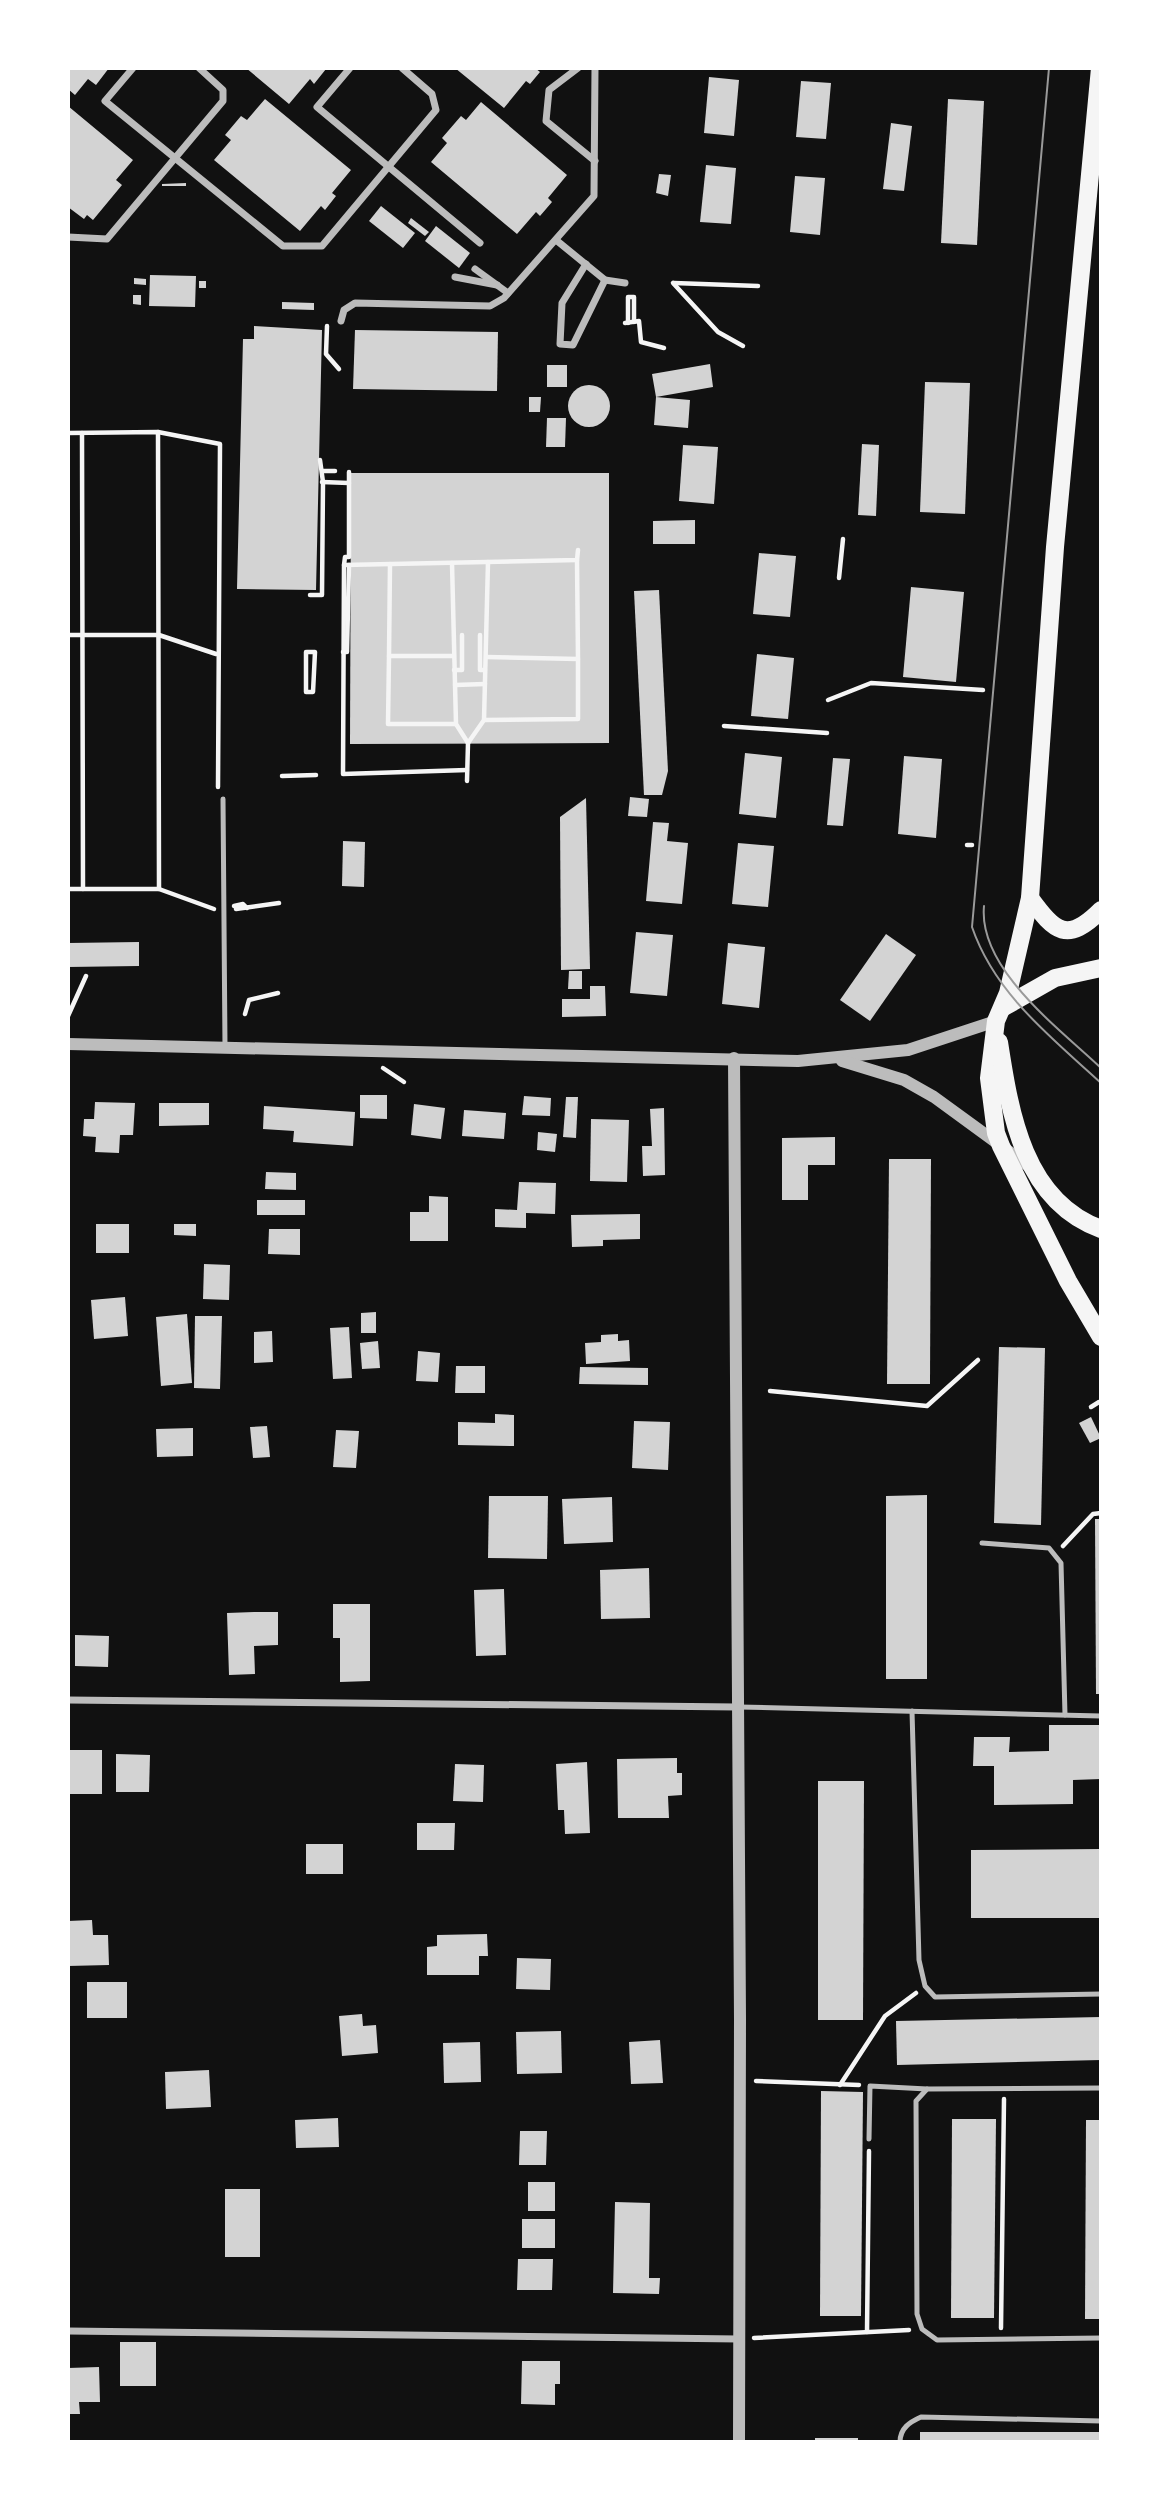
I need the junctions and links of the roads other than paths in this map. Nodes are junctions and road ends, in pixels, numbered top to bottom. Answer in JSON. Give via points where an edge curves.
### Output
{"nodes":[{"id":1,"x":133,"y":68,"type":"edge"},
{"id":2,"x":199,"y":68,"type":"edge"},
{"id":3,"x":350,"y":68,"type":"edge"},
{"id":4,"x":402,"y":68,"type":"edge"},
{"id":5,"x":578,"y":68,"type":"edge"},
{"id":6,"x":595,"y":68,"type":"edge"},
{"id":7,"x":1100,"y":68,"type":"edge"},
{"id":8,"x":175,"y":158,"type":"junction"},
{"id":9,"x":595,"y":161,"type":"junction"},
{"id":10,"x":389,"y":167,"type":"junction"},
{"id":11,"x":68,"y":237,"type":"edge"},
{"id":12,"x":556,"y":240,"type":"junction"},
{"id":13,"x":480,"y":243,"type":"dead end"},
{"id":14,"x":586,"y":264,"type":"junction"},
{"id":15,"x":475,"y":269,"type":"dead end"},
{"id":16,"x":455,"y":277,"type":"dead end"},
{"id":17,"x":605,"y":279,"type":"junction"},
{"id":18,"x":625,"y":283,"type":"dead end"},
{"id":19,"x":497,"y":285,"type":"junction"},
{"id":20,"x":508,"y":293,"type":"junction"},
{"id":21,"x":341,"y":321,"type":"dead end"},
{"id":22,"x":223,"y":799,"type":"dead end"},
{"id":23,"x":1030,"y":898,"type":"junction"},
{"id":24,"x":1101,"y":910,"type":"edge"},
{"id":25,"x":1101,"y":968,"type":"edge"},
{"id":26,"x":1000,"y":1014,"type":"junction"},
{"id":27,"x":68,"y":1044,"type":"edge"},
{"id":28,"x":225,"y":1046,"type":"junction"},
{"id":29,"x":734,"y":1058,"type":"junction"},
{"id":30,"x":835,"y":1059,"type":"junction"},
{"id":31,"x":1002,"y":1146,"type":"junction"},
{"id":32,"x":1030,"y":1167,"type":"junction"},
{"id":33,"x":1101,"y":1229,"type":"edge"},
{"id":34,"x":1101,"y":1337,"type":"edge"},
{"id":35,"x":982,"y":1543,"type":"dead end"},
{"id":36,"x":68,"y":1700,"type":"edge"},
{"id":37,"x":736,"y":1707,"type":"junction"},
{"id":38,"x":912,"y":1711,"type":"junction"},
{"id":39,"x":1065,"y":1715,"type":"junction"},
{"id":40,"x":1101,"y":1716,"type":"edge"},
{"id":41,"x":1101,"y":1994,"type":"edge"},
{"id":42,"x":1101,"y":2088,"type":"edge"},
{"id":43,"x":927,"y":2089,"type":"junction"},
{"id":44,"x":869,"y":2139,"type":"road end"},
{"id":45,"x":68,"y":2331,"type":"edge"},
{"id":46,"x":1101,"y":2338,"type":"edge"},
{"id":47,"x":739,"y":2339,"type":"junction"},
{"id":48,"x":1101,"y":2421,"type":"edge"},
{"id":49,"x":738,"y":2442,"type":"edge"},
{"id":50,"x":900,"y":2442,"type":"edge"}],
"edges":[{"from":1,"to":8,"type":"street","via":[[105,101]]},
{"from":2,"to":8,"type":"street","via":[[224,96]]},
{"from":3,"to":10,"type":"street","via":[[317,107]]},
{"from":4,"to":10,"type":"street","via":[[432,94],[436,107]]},
{"from":5,"to":9,"type":"street","via":[[549,90],[546,121]]},
{"from":6,"to":9,"type":"street"},
{"from":7,"to":23,"type":"main road","via":[[1055,547]]},
{"from":8,"to":10,"type":"street","via":[[282,246],[323,246]]},
{"from":8,"to":11,"type":"street","via":[[107,239]]},
{"from":9,"to":12,"type":"street","via":[[594,196]]},
{"from":10,"to":13,"type":"street"},
{"from":12,"to":14,"type":"street"},
{"from":12,"to":20,"type":"street"},
{"from":14,"to":17,"type":"street"},
{"from":14,"to":17,"type":"street","via":[[562,303],[560,344],[573,345]]},
{"from":15,"to":19,"type":"street"},
{"from":16,"to":19,"type":"street"},
{"from":17,"to":18,"type":"street"},
{"from":19,"to":20,"type":"street"},
{"from":20,"to":21,"type":"street","via":[[490,306],[355,303],[347,306]]},
{"from":22,"to":28,"type":"lane"},
{"from":23,"to":24,"type":"main road","via":[[1049,925],[1063,931],[1086,924]]},
{"from":23,"to":26,"type":"main road"},
{"from":25,"to":26,"type":"main road","via":[[1055,978],[1024,994]]},
{"from":26,"to":30,"type":"street","via":[[908,1050]]},
{"from":26,"to":31,"type":"main road","via":[[989,1078]]},
{"from":26,"to":32,"type":"main road","via":[[1012,1111]]},
{"from":27,"to":28,"type":"street"},
{"from":28,"to":29,"type":"street"},
{"from":29,"to":30,"type":"street"},
{"from":29,"to":37,"type":"street"},
{"from":30,"to":31,"type":"street","via":[[904,1080]]},
{"from":31,"to":32,"type":"street"},
{"from":31,"to":34,"type":"main road"},
{"from":32,"to":33,"type":"main road","via":[[1048,1193],[1073,1215]]},
{"from":35,"to":39,"type":"lane","via":[[1049,1548],[1061,1563]]},
{"from":36,"to":37,"type":"street"},
{"from":37,"to":38,"type":"lane"},
{"from":37,"to":47,"type":"street"},
{"from":38,"to":39,"type":"lane"},
{"from":38,"to":41,"type":"lane","via":[[919,1960],[925,1986],[935,1997]]},
{"from":39,"to":40,"type":"lane"},
{"from":42,"to":43,"type":"lane"},
{"from":43,"to":44,"type":"lane","via":[[870,2086]]},
{"from":43,"to":46,"type":"lane","via":[[916,2101],[917,2314],[922,2329],[937,2340]]},
{"from":45,"to":47,"type":"street"},
{"from":47,"to":49,"type":"street"},
{"from":48,"to":50,"type":"lane","via":[[921,2417],[909,2423]]}]}
